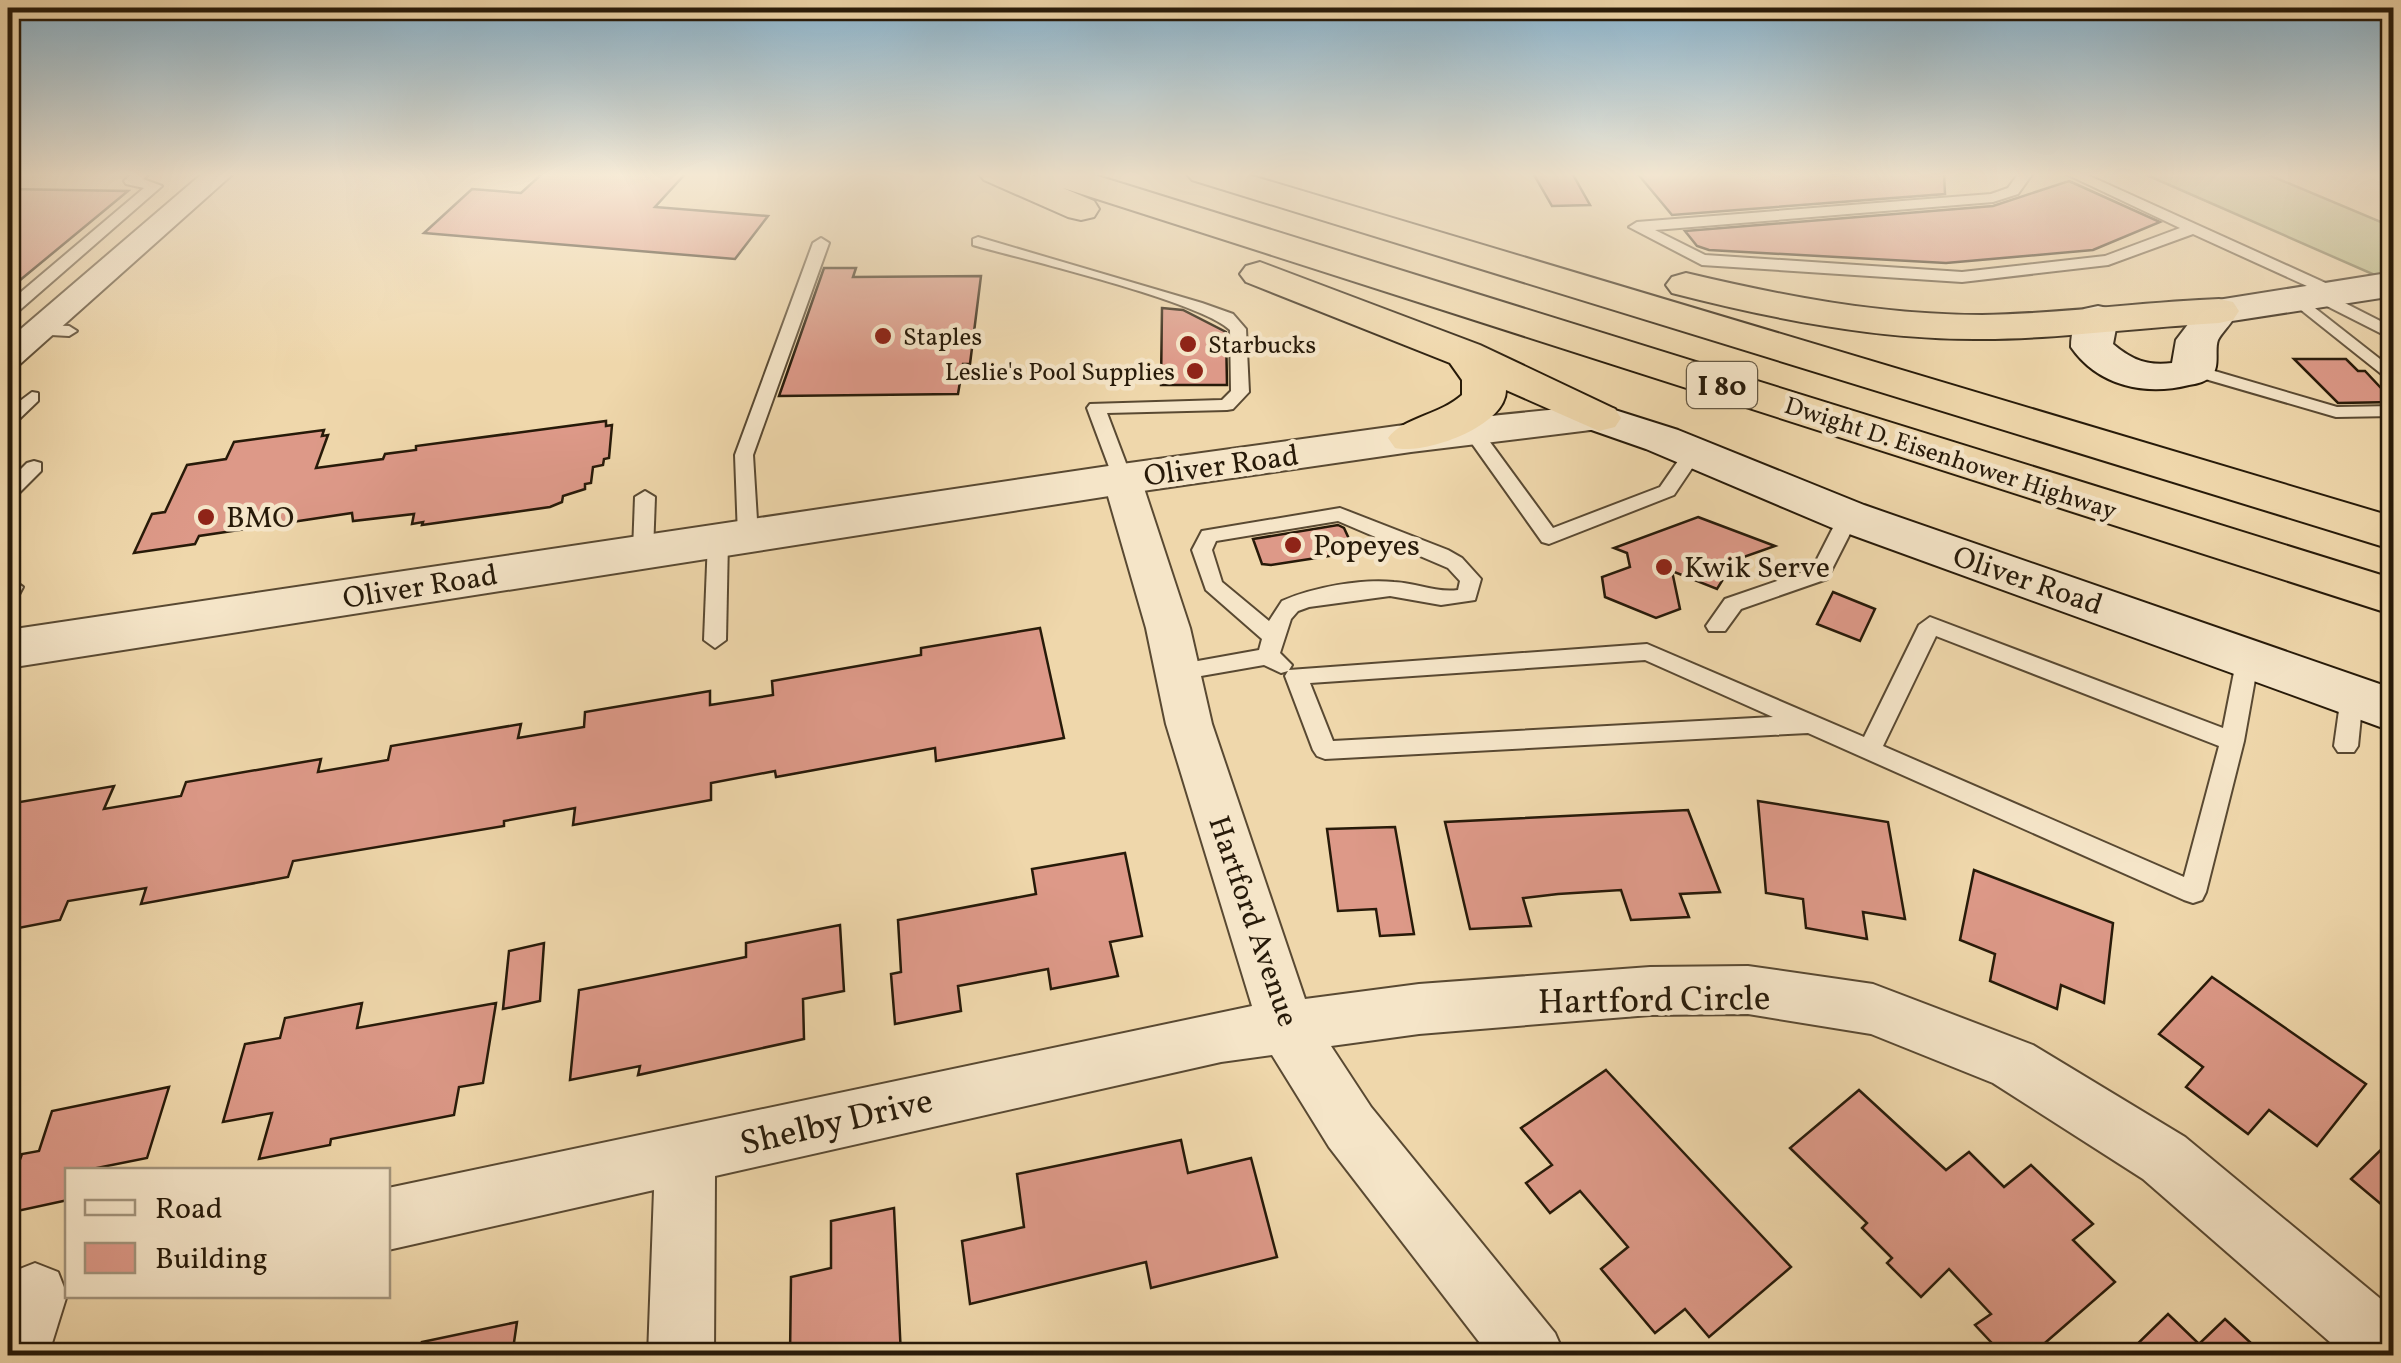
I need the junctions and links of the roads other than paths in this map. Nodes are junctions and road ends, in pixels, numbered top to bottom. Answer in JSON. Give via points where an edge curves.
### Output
{"nodes":[{"id":1,"x":95,"y":237,"type":"edge"},
{"id":2,"x":153,"y":237,"type":"edge"},
{"id":3,"x":1155,"y":237,"type":"edge"},
{"id":4,"x":1252,"y":237,"type":"edge"},
{"id":5,"x":1414,"y":237,"type":"edge"},
{"id":6,"x":1493,"y":237,"type":"edge"},
{"id":7,"x":1657,"y":237,"type":"edge"},
{"id":8,"x":2171,"y":237,"type":"edge"},
{"id":9,"x":2208,"y":237,"type":"edge"},
{"id":10,"x":978,"y":242,"type":"dead end"},
{"id":11,"x":821,"y":243,"type":"dead end"},
{"id":12,"x":2394,"y":284,"type":"edge"},
{"id":13,"x":2317,"y":296,"type":"junction"},
{"id":14,"x":8,"y":311,"type":"edge"},
{"id":15,"x":2218,"y":311,"type":"junction"},
{"id":16,"x":2098,"y":318,"type":"junction"},
{"id":17,"x":2394,"y":335,"type":"edge"},
{"id":18,"x":1465,"y":354,"type":"junction"},
{"id":19,"x":8,"y":357,"type":"edge"},
{"id":20,"x":2194,"y":370,"type":"junction"},
{"id":21,"x":2394,"y":379,"type":"edge"},
{"id":22,"x":8,"y":397,"type":"edge"},
{"id":23,"x":2394,"y":410,"type":"edge"},
{"id":24,"x":1599,"y":418,"type":"junction"},
{"id":25,"x":8,"y":420,"type":"edge"},
{"id":26,"x":1472,"y":431,"type":"junction"},
{"id":27,"x":1411,"y":438,"type":"junction"},
{"id":28,"x":1694,"y":452,"type":"junction"},
{"id":29,"x":21,"y":471,"type":"edge"},
{"id":30,"x":1122,"y":479,"type":"junction"},
{"id":31,"x":8,"y":493,"type":"edge"},
{"id":32,"x":645,"y":497,"type":"dead end"},
{"id":33,"x":1849,"y":516,"type":"junction"},
{"id":34,"x":2394,"y":534,"type":"edge"},
{"id":35,"x":733,"y":538,"type":"junction"},
{"id":36,"x":643,"y":552,"type":"junction"},
{"id":37,"x":2394,"y":597,"type":"edge"},
{"id":38,"x":1717,"y":626,"type":"dead end"},
{"id":39,"x":715,"y":640,"type":"dead end"},
{"id":40,"x":1271,"y":646,"type":"junction"},
{"id":41,"x":10,"y":652,"type":"edge"},
{"id":42,"x":2248,"y":657,"type":"junction"},
{"id":43,"x":1178,"y":672,"type":"junction"},
{"id":44,"x":1296,"y":676,"type":"junction"},
{"id":45,"x":2364,"y":718,"type":"edge"},
{"id":46,"x":1810,"y":724,"type":"junction"},
{"id":47,"x":2232,"y":741,"type":"junction"},
{"id":48,"x":1870,"y":749,"type":"junction"},
{"id":49,"x":1286,"y":1027,"type":"junction"},
{"id":50,"x":685,"y":1154,"type":"junction"},
{"id":51,"x":390,"y":1219,"type":"edge"},
{"id":52,"x":37,"y":1295,"type":"edge"},
{"id":53,"x":2394,"y":1353,"type":"edge"},
{"id":54,"x":15,"y":1356,"type":"edge"},
{"id":55,"x":681,"y":1356,"type":"edge"},
{"id":56,"x":1532,"y":1356,"type":"edge"}],
"edges":[{"from":1,"to":14,"type":"lane"},
{"from":2,"to":19,"type":"street","via":[[54,330]]},
{"from":3,"to":18,"type":"highway"},
{"from":4,"to":37,"type":"highway","name":"Dwight D. Eisenhower Highway","number":"I 80"},
{"from":5,"to":34,"type":"highway","name":"Dwight D. Eisenhower Highway","number":"I 80"},
{"from":6,"to":16,"type":"highway","via":[[1818,313],[1977,328]]},
{"from":7,"to":8,"type":"lane","via":[[1702,260],[1962,277],[2108,260]]},
{"from":9,"to":13,"type":"lane","via":[[2254,253]]},
{"from":10,"to":30,"type":"lane","via":[[1138,284],[1235,324],[1235,400],[1218,407],[1096,408]]},
{"from":11,"to":35,"type":"lane","via":[[744,454]]},
{"from":12,"to":13,"type":"street"},
{"from":13,"to":15,"type":"street"},
{"from":13,"to":17,"type":"lane"},
{"from":13,"to":21,"type":"lane"},
{"from":15,"to":16,"type":"highway"},
{"from":15,"to":20,"type":"street","via":[[2198,340]]},
{"from":16,"to":20,"type":"street","via":[[2092,348],[2108,364],[2138,377],[2172,378]]},
{"from":18,"to":24,"type":"highway"},
{"from":18,"to":27,"type":"highway","via":[[1484,379],[1484,398],[1462,419]]},
{"from":20,"to":23,"type":"lane","via":[[2336,412]]},
{"from":22,"to":25,"type":"lane","via":[[32,397]]},
{"from":24,"to":26,"type":"street","name":"Oliver Road"},
{"from":24,"to":28,"type":"street","name":"Oliver Road"},
{"from":26,"to":27,"type":"street","name":"Oliver Road"},
{"from":26,"to":28,"type":"lane","via":[[1549,537],[1667,491]]},
{"from":27,"to":30,"type":"street","name":"Oliver Road"},
{"from":28,"to":33,"type":"street","name":"Oliver Road"},
{"from":29,"to":31,"type":"lane"},
{"from":30,"to":35,"type":"street","name":"Oliver Road"},
{"from":30,"to":43,"type":"street","name":"Hartford Avenue"},
{"from":32,"to":36,"type":"lane"},
{"from":33,"to":38,"type":"lane","via":[[1820,574],[1733,604]]},
{"from":33,"to":42,"type":"street","name":"Oliver Road"},
{"from":35,"to":36,"type":"street","name":"Oliver Road"},
{"from":35,"to":39,"type":"lane"},
{"from":36,"to":41,"type":"street","name":"Oliver Road"},
{"from":40,"to":40,"type":"lane","via":[[1296,602],[1396,588],[1446,599],[1468,594],[1470,580],[1455,563],[1340,514],[1209,536],[1202,550],[1213,585]]},
{"from":40,"to":43,"type":"lane"},
{"from":40,"to":44,"type":"lane"},
{"from":42,"to":45,"type":"street","name":"Oliver Road"},
{"from":42,"to":47,"type":"lane"},
{"from":43,"to":49,"type":"street","name":"Hartford Avenue"},
{"from":44,"to":46,"type":"lane","via":[[1647,652]]},
{"from":44,"to":46,"type":"lane","via":[[1325,750]]},
{"from":46,"to":48,"type":"lane"},
{"from":47,"to":48,"type":"lane","via":[[1930,624]]},
{"from":47,"to":48,"type":"lane","via":[[2193,892]]},
{"from":49,"to":50,"type":"street","name":"Shelby Drive","via":[[1218,1036]]},
{"from":49,"to":53,"type":"street","name":"Hartford Circle","via":[[1419,1009],[1650,992],[1748,990],[1874,1009],[2013,1064],[2164,1158]]},
{"from":49,"to":56,"type":"street","name":"Hartford Avenue","via":[[1350,1127]]},
{"from":50,"to":51,"type":"street","name":"Shelby Drive"},
{"from":50,"to":55,"type":"street"},
{"from":52,"to":54,"type":"street"}]}
